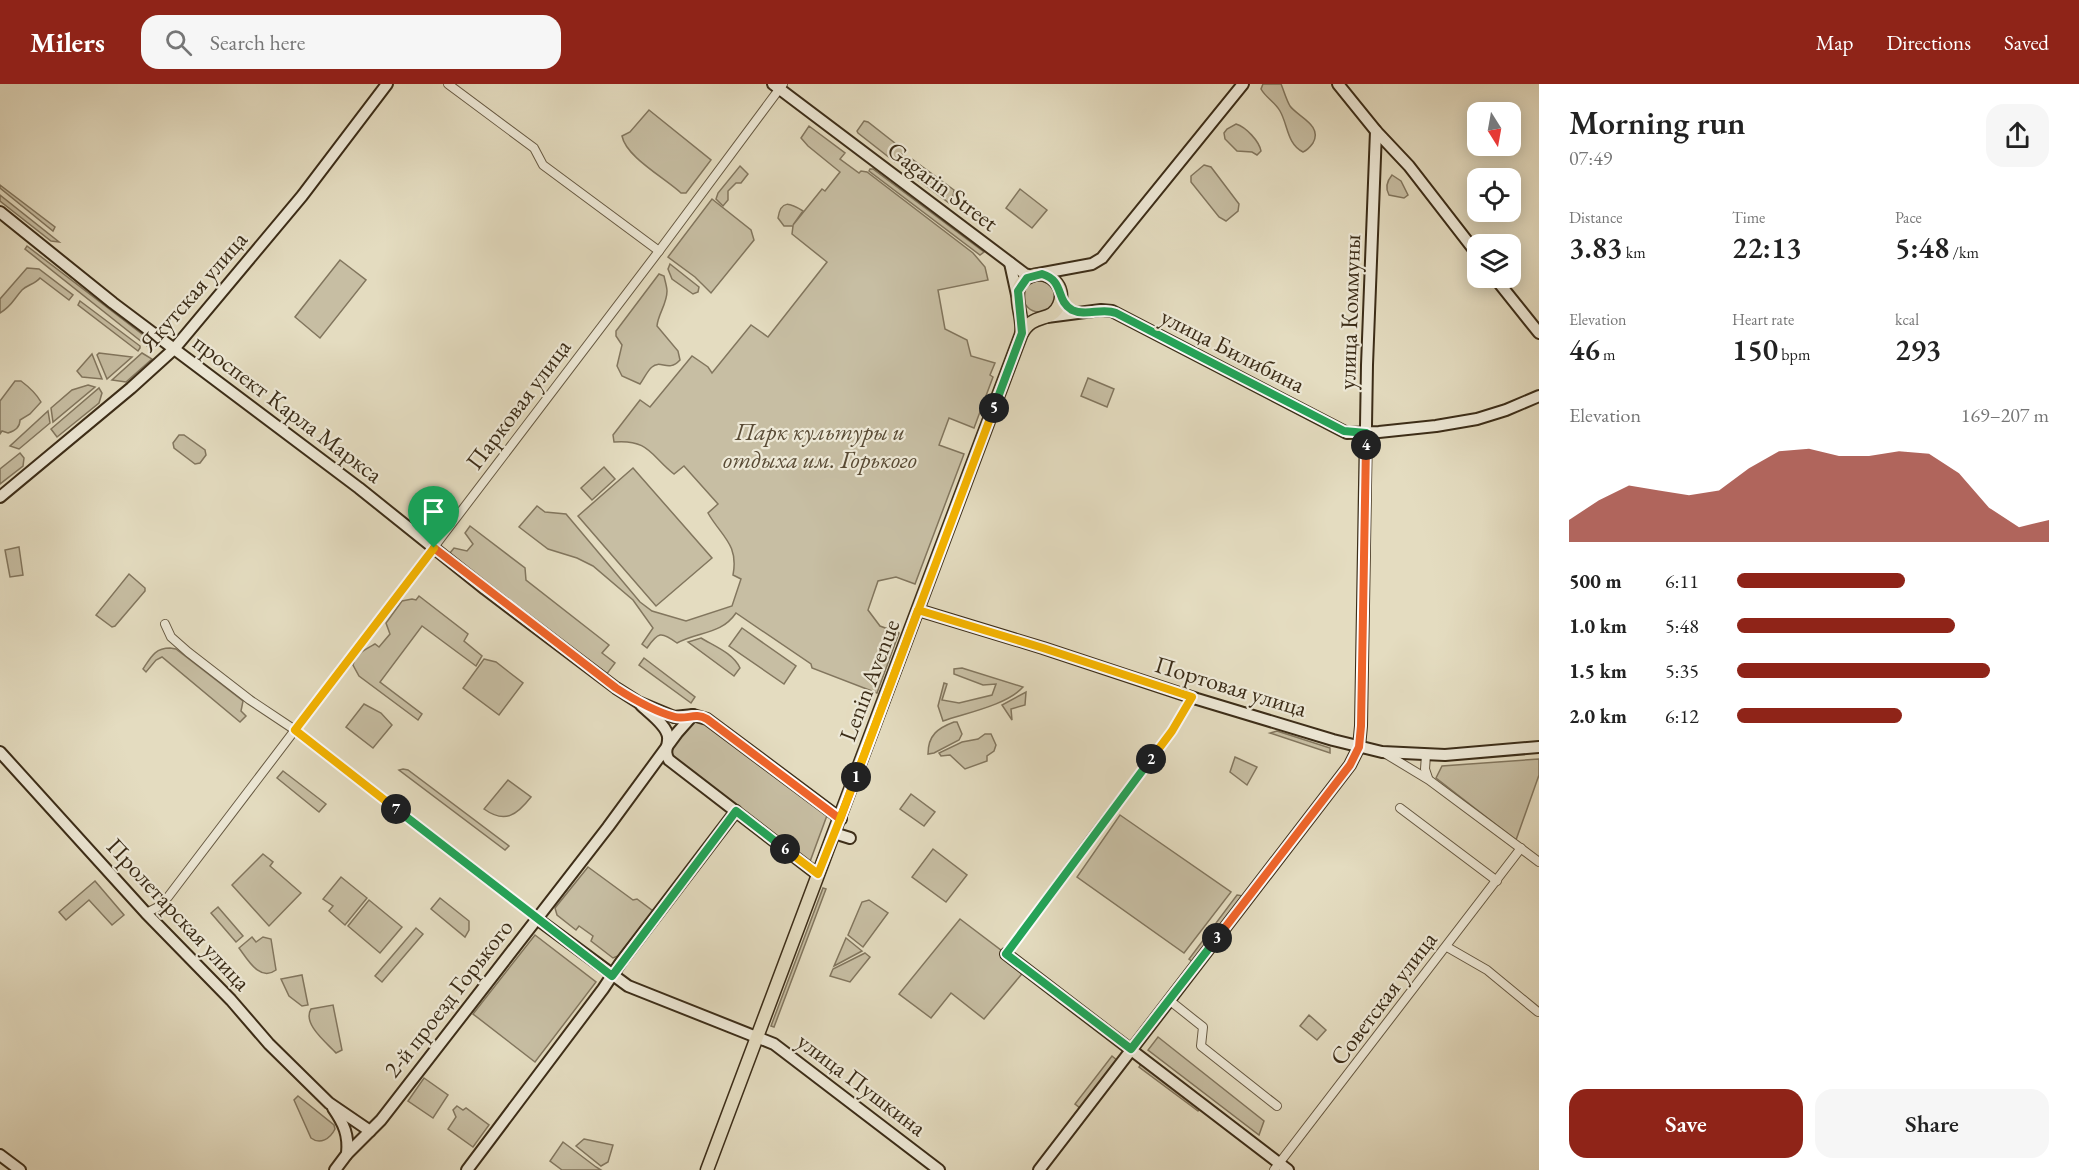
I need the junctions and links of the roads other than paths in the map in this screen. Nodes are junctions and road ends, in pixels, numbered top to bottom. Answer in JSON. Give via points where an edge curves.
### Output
{"nodes":[{"id":1,"x":387,"y":84,"type":"edge"},
{"id":2,"x":448,"y":84,"type":"edge"},
{"id":3,"x":1243,"y":84,"type":"edge"},
{"id":4,"x":1338,"y":84,"type":"edge"},
{"id":5,"x":779,"y":86,"type":"edge"},
{"id":6,"x":1376,"y":131,"type":"junction"},
{"id":7,"x":0,"y":212,"type":"edge"},
{"id":8,"x":1467,"y":241,"type":"edge"},
{"id":9,"x":659,"y":251,"type":"junction"},
{"id":10,"x":1010,"y":263,"type":"junction"},
{"id":11,"x":1076,"y":267,"type":"junction"},
{"id":12,"x":1035,"y":275,"type":"junction"},
{"id":13,"x":1503,"y":288,"type":"edge"},
{"id":14,"x":1061,"y":292,"type":"junction"},
{"id":15,"x":1018,"y":301,"type":"junction"},
{"id":16,"x":1084,"y":312,"type":"junction"},
{"id":17,"x":1043,"y":318,"type":"junction"},
{"id":18,"x":1539,"y":333,"type":"edge"},
{"id":19,"x":1021,"y":335,"type":"junction"},
{"id":20,"x":174,"y":349,"type":"junction"},
{"id":21,"x":1539,"y":396,"type":"edge"},
{"id":22,"x":1366,"y":433,"type":"junction"},
{"id":23,"x":0,"y":497,"type":"edge"},
{"id":24,"x":434,"y":548,"type":"junction"},
{"id":25,"x":918,"y":610,"type":"junction"},
{"id":26,"x":165,"y":624,"type":"dead end"},
{"id":27,"x":1192,"y":697,"type":"junction"},
{"id":28,"x":638,"y":702,"type":"junction"},
{"id":29,"x":693,"y":715,"type":"junction"},
{"id":30,"x":295,"y":730,"type":"junction"},
{"id":31,"x":1359,"y":747,"type":"junction"},
{"id":32,"x":1539,"y":747,"type":"edge"},
{"id":33,"x":666,"y":749,"type":"junction"},
{"id":34,"x":0,"y":752,"type":"edge"},
{"id":35,"x":1382,"y":752,"type":"junction"},
{"id":36,"x":1426,"y":755,"type":"junction"},
{"id":37,"x":1428,"y":780,"type":"junction"},
{"id":38,"x":1400,"y":808,"type":"dead end"},
{"id":39,"x":736,"y":811,"type":"junction"},
{"id":40,"x":840,"y":819,"type":"junction"},
{"id":41,"x":834,"y":833,"type":"junction"},
{"id":42,"x":850,"y":838,"type":"dead end"},
{"id":43,"x":1521,"y":848,"type":"junction"},
{"id":44,"x":1539,"y":862,"type":"edge"},
{"id":45,"x":818,"y":874,"type":"junction"},
{"id":46,"x":1497,"y":881,"type":"junction"},
{"id":47,"x":146,"y":913,"type":"junction"},
{"id":48,"x":536,"y":918,"type":"junction"},
{"id":49,"x":1447,"y":947,"type":"junction"},
{"id":50,"x":1006,"y":954,"type":"joint"},
{"id":51,"x":612,"y":976,"type":"junction"},
{"id":52,"x":1169,"y":1000,"type":"junction"},
{"id":53,"x":1538,"y":1012,"type":"edge"},
{"id":54,"x":756,"y":1036,"type":"junction"},
{"id":55,"x":1131,"y":1049,"type":"junction"},
{"id":56,"x":330,"y":1103,"type":"junction"},
{"id":57,"x":1277,"y":1106,"type":"dead end"},
{"id":58,"x":370,"y":1131,"type":"junction"},
{"id":59,"x":347,"y":1154,"type":"junction"},
{"id":60,"x":0,"y":1155,"type":"edge"},
{"id":61,"x":1281,"y":1168,"type":"edge"},
{"id":62,"x":20,"y":1170,"type":"edge"},
{"id":63,"x":335,"y":1170,"type":"edge"},
{"id":64,"x":467,"y":1170,"type":"edge"},
{"id":65,"x":706,"y":1170,"type":"edge"},
{"id":66,"x":939,"y":1170,"type":"edge"},
{"id":67,"x":1039,"y":1170,"type":"edge"}],
"edges":[{"from":1,"to":20,"type":"street","name":"Якутская улица","via":[[301,197]]},
{"from":2,"to":9,"type":"street","via":[[534,147],[543,165]]},
{"from":3,"to":11,"type":"street","via":[[1102,258]]},
{"from":4,"to":6,"type":"street"},
{"from":5,"to":9,"type":"street","name":"Парковая улица"},
{"from":5,"to":10,"type":"street","name":"Gagarin Street"},
{"from":6,"to":8,"type":"street","via":[[1409,166]]},
{"from":6,"to":22,"type":"street","name":"улица Коммуны"},
{"from":7,"to":20,"type":"street","name":"проспект Карла Маркса"},
{"from":9,"to":24,"type":"street","name":"Парковая улица"},
{"from":10,"to":12,"type":"street","name":"Gagarin Street","via":[[1025,274]]},
{"from":10,"to":15,"type":"street","name":"Gagarin Street"},
{"from":11,"to":12,"type":"street"},
{"from":11,"to":14,"type":"street","via":[[1064,276]]},
{"from":12,"to":14,"type":"main road","via":[[1051,278]]},
{"from":12,"to":15,"type":"main road","via":[[1022,283]]},
{"from":13,"to":18,"type":"street"},
{"from":14,"to":16,"type":"street","via":[[1070,308]]},
{"from":14,"to":17,"type":"main road","via":[[1057,308]]},
{"from":15,"to":17,"type":"main road","via":[[1027,314]]},
{"from":15,"to":19,"type":"main road","name":"Lenin Avenue"},
{"from":16,"to":17,"type":"street","name":"улица Билибина"},
{"from":16,"to":22,"type":"street","name":"улица Билибина","via":[[1116,313],[1344,431]]},
{"from":17,"to":19,"type":"main road","via":[[1030,322]]},
{"from":19,"to":25,"type":"main road","name":"Lenin Avenue"},
{"from":20,"to":23,"type":"street","name":"Якутская улица"},
{"from":20,"to":24,"type":"street","name":"проспект Карла Маркса"},
{"from":21,"to":22,"type":"street","name":"улица Билибина","via":[[1477,419]]},
{"from":22,"to":31,"type":"street","name":"улица Коммуны"},
{"from":24,"to":28,"type":"street","name":"проспект Карла Маркса"},
{"from":24,"to":30,"type":"street","name":"Парковая улица"},
{"from":25,"to":27,"type":"street","name":"Портовая улица"},
{"from":25,"to":40,"type":"main road","name":"Lenin Avenue"},
{"from":26,"to":30,"type":"street","via":[[171,637],[188,652]]},
{"from":27,"to":31,"type":"street","name":"Портовая улица"},
{"from":27,"to":50,"type":"street","via":[[1172,731]]},
{"from":28,"to":29,"type":"street","name":"проспект Карла Маркса","via":[[674,717]]},
{"from":28,"to":33,"type":"street","name":"проспект Карла Маркса","via":[[667,732]]},
{"from":29,"to":33,"type":"street"},
{"from":29,"to":40,"type":"street","name":"проспект Карла Маркса","via":[[724,731]]},
{"from":30,"to":47,"type":"street","name":"Парковая улица","via":[[168,897]]},
{"from":30,"to":48,"type":"street"},
{"from":31,"to":35,"type":"street","name":"Портовая улица"},
{"from":31,"to":52,"type":"street","via":[[1350,765]]},
{"from":32,"to":36,"type":"street","name":"Портовая улица"},
{"from":33,"to":39,"type":"street","name":"проспект Карла Маркса","via":[[669,760]]},
{"from":33,"to":48,"type":"street","name":"2-й проезд Горького"},
{"from":34,"to":47,"type":"street","name":"Пролетарская улица"},
{"from":35,"to":36,"type":"street","name":"Портовая улица"},
{"from":35,"to":37,"type":"street"},
{"from":36,"to":37,"type":"street"},
{"from":37,"to":43,"type":"street"},
{"from":38,"to":46,"type":"street"},
{"from":39,"to":45,"type":"street","name":"проспект Карла Маркса"},
{"from":39,"to":51,"type":"street"},
{"from":40,"to":41,"type":"main road","name":"Lenin Avenue"},
{"from":41,"to":42,"type":"street"},
{"from":41,"to":45,"type":"main road","name":"Lenin Avenue"},
{"from":43,"to":44,"type":"street"},
{"from":43,"to":46,"type":"street","name":"Советская улица"},
{"from":45,"to":54,"type":"main road","name":"Lenin Avenue"},
{"from":46,"to":49,"type":"street","name":"Советская улица"},
{"from":47,"to":56,"type":"street","name":"Пролетарская улица"},
{"from":48,"to":51,"type":"street","name":"улица Пушкина"},
{"from":48,"to":58,"type":"street","name":"2-й проезд Горького"},
{"from":49,"to":53,"type":"street","via":[[1487,970]]},
{"from":49,"to":61,"type":"street","name":"Советская улица"},
{"from":50,"to":55,"type":"street"},
{"from":51,"to":54,"type":"street","name":"улица Пушкина","via":[[632,988]]},
{"from":51,"to":64,"type":"street"},
{"from":52,"to":55,"type":"street"},
{"from":52,"to":57,"type":"street","via":[[1203,1027],[1200,1046]]},
{"from":54,"to":65,"type":"main road","name":"Lenin Avenue"},
{"from":54,"to":66,"type":"street","name":"улица Пушкина","via":[[778,1046]]},
{"from":55,"to":61,"type":"street"},
{"from":55,"to":67,"type":"street"},
{"from":56,"to":58,"type":"street","name":"Пролетарская улица"},
{"from":56,"to":59,"type":"street","name":"Пролетарская улица","via":[[348,1136]]},
{"from":58,"to":59,"type":"street","name":"2-й проезд Горького"},
{"from":59,"to":63,"type":"street"},
{"from":60,"to":62,"type":"street"}]}
